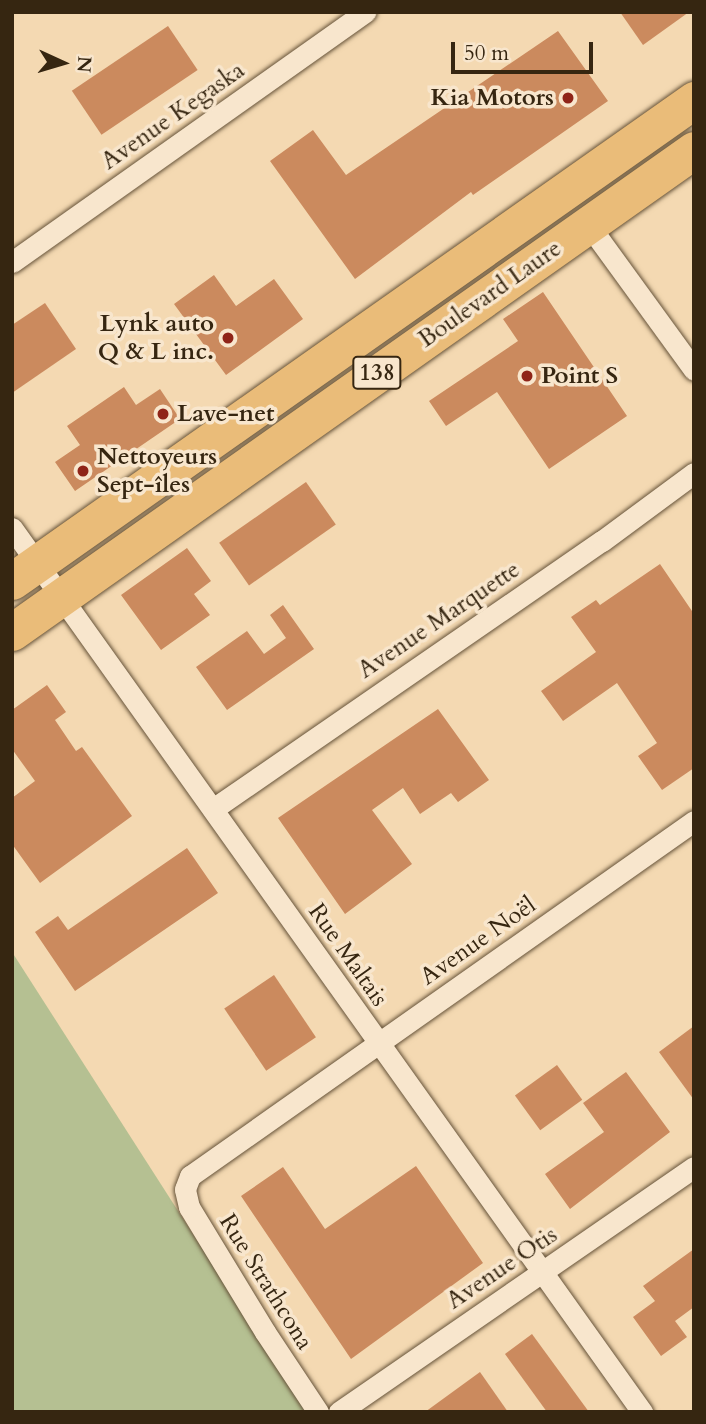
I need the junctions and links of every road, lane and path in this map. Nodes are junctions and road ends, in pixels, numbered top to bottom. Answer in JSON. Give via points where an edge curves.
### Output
{"nodes":[{"id":1,"x":365,"y":12,"type":"edge"},
{"id":2,"x":694,"y":100,"type":"edge"},
{"id":3,"x":694,"y":150,"type":"edge"},
{"id":4,"x":588,"y":225,"type":"junction"},
{"id":5,"x":12,"y":262,"type":"edge"},
{"id":6,"x":694,"y":370,"type":"edge"},
{"id":7,"x":694,"y":473,"type":"edge"},
{"id":8,"x":12,"y":528,"type":"edge"},
{"id":9,"x":25,"y":572,"type":"edge"},
{"id":10,"x":61,"y":597,"type":"junction"},
{"id":11,"x":12,"y":632,"type":"edge"},
{"id":12,"x":213,"y":809,"type":"junction"},
{"id":13,"x":694,"y":821,"type":"edge"},
{"id":14,"x":379,"y":1043,"type":"junction"},
{"id":15,"x":694,"y":1167,"type":"edge"},
{"id":16,"x":190,"y":1176,"type":"joint"},
{"id":17,"x":541,"y":1271,"type":"junction"},
{"id":18,"x":318,"y":1412,"type":"edge"},
{"id":19,"x":339,"y":1412,"type":"edge"},
{"id":20,"x":642,"y":1412,"type":"edge"}],
"edges":[{"from":1,"to":5,"type":"street","name":"Avenue Kegaska"},
{"from":2,"to":9,"type":"highway","name":"Boulevard Laure","number":"138"},
{"from":3,"to":4,"type":"highway","name":"Boulevard Laure","number":"138"},
{"from":4,"to":6,"type":"street"},
{"from":4,"to":10,"type":"highway","name":"Boulevard Laure","number":"138"},
{"from":7,"to":12,"type":"street","name":"Avenue Marquette"},
{"from":8,"to":9,"type":"street","name":"Rue Maltais"},
{"from":9,"to":10,"type":"street","name":"Rue Maltais"},
{"from":10,"to":11,"type":"highway","name":"Boulevard Laure","number":"138"},
{"from":10,"to":12,"type":"street","name":"Rue Maltais"},
{"from":12,"to":14,"type":"street","name":"Rue Maltais"},
{"from":13,"to":14,"type":"street","name":"Avenue Noël"},
{"from":14,"to":16,"type":"street","name":"Avenue Noël"},
{"from":14,"to":17,"type":"street","name":"Rue Maltais"},
{"from":15,"to":17,"type":"street","name":"Avenue Otis"},
{"from":16,"to":18,"type":"street","name":"Rue Strathcona","via":[[185,1189],[189,1207]]},
{"from":17,"to":19,"type":"street","name":"Avenue Otis"},
{"from":17,"to":20,"type":"street","name":"Rue Maltais"}]}
